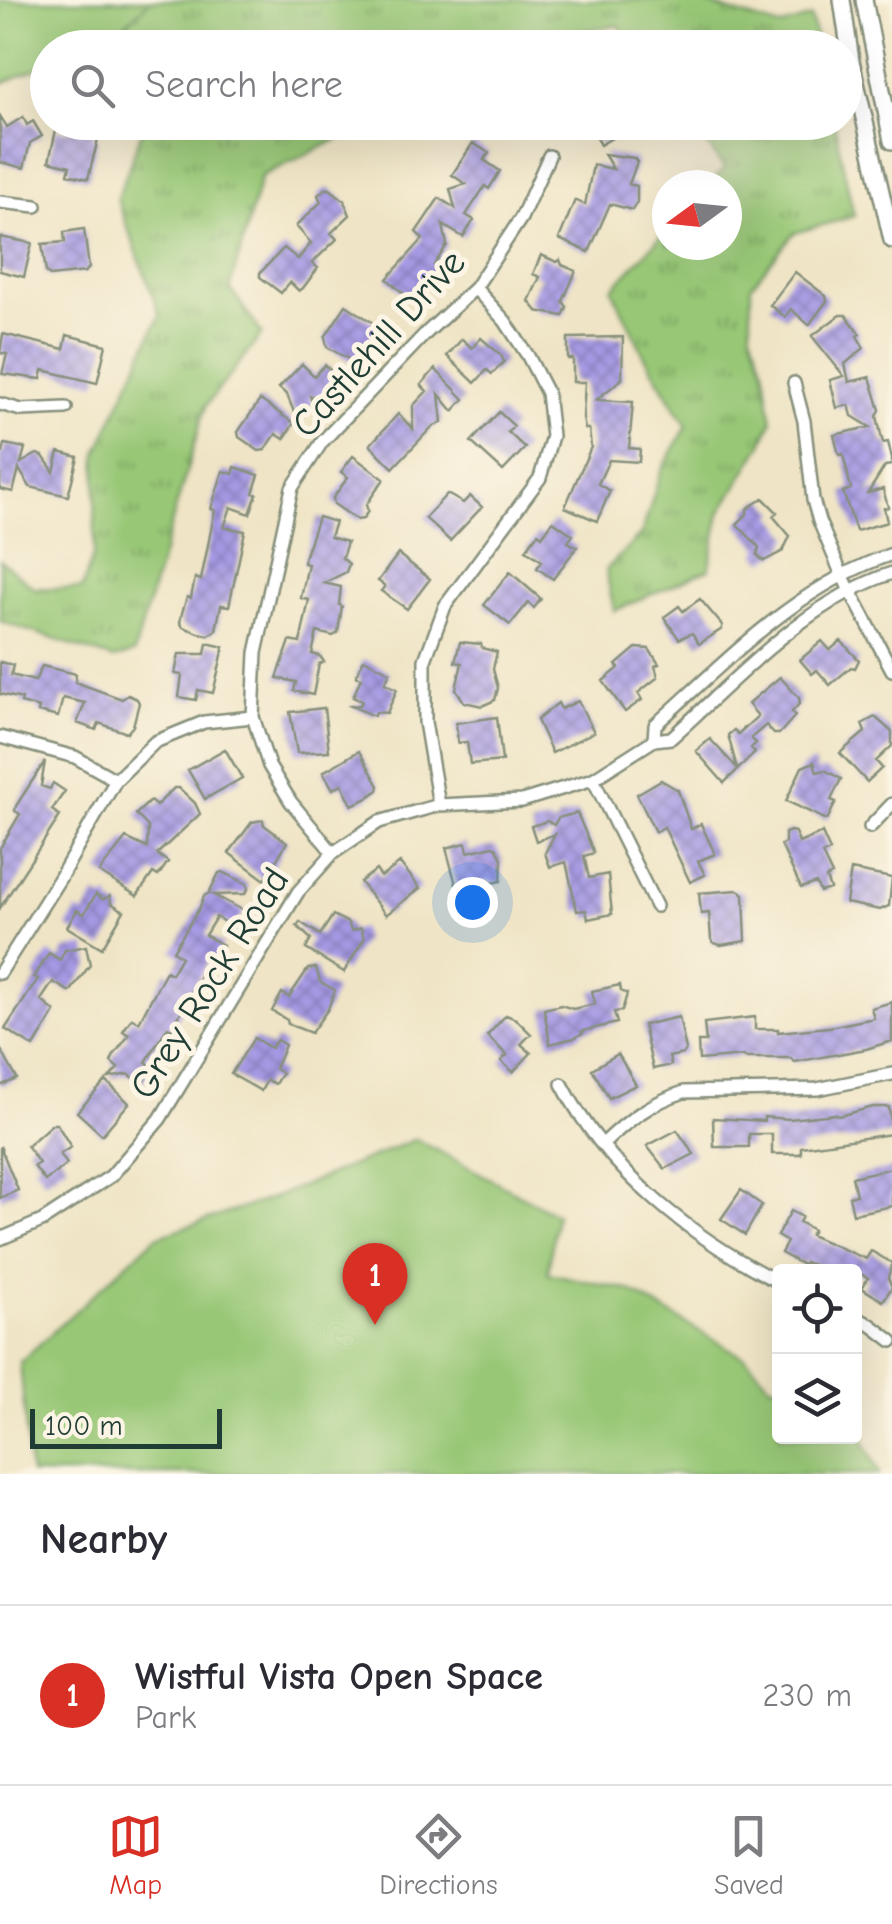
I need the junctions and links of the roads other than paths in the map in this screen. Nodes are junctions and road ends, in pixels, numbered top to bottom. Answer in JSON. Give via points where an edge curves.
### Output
{"nodes":[{"id":1,"x":842,"y":0,"type":"edge"},
{"id":2,"x":864,"y":0,"type":"edge"},
{"id":3,"x":847,"y":30,"type":"edge"},
{"id":4,"x":862,"y":111,"type":"edge"},
{"id":5,"x":892,"y":141,"type":"edge"},
{"id":6,"x":549,"y":156,"type":"dead end"},
{"id":7,"x":0,"y":202,"type":"edge"},
{"id":8,"x":36,"y":206,"type":"dead end"},
{"id":9,"x":892,"y":240,"type":"edge"},
{"id":10,"x":475,"y":288,"type":"junction"},
{"id":11,"x":794,"y":383,"type":"dead end"},
{"id":12,"x":0,"y":404,"type":"edge"},
{"id":13,"x":66,"y":408,"type":"dead end"},
{"id":14,"x":892,"y":554,"type":"edge"},
{"id":15,"x":842,"y":573,"type":"junction"},
{"id":16,"x":892,"y":573,"type":"edge"},
{"id":17,"x":852,"y":591,"type":"junction"},
{"id":18,"x":892,"y":670,"type":"edge"},
{"id":19,"x":253,"y":717,"type":"junction"},
{"id":20,"x":0,"y":737,"type":"edge"},
{"id":21,"x":654,"y":740,"type":"junction"},
{"id":22,"x":593,"y":779,"type":"junction"},
{"id":23,"x":116,"y":780,"type":"junction"},
{"id":24,"x":439,"y":804,"type":"junction"},
{"id":25,"x":892,"y":804,"type":"edge"},
{"id":26,"x":870,"y":827,"type":"dead end"},
{"id":27,"x":333,"y":852,"type":"junction"},
{"id":28,"x":656,"y":906,"type":"dead end"},
{"id":29,"x":0,"y":972,"type":"edge"},
{"id":30,"x":892,"y":1074,"type":"edge"},
{"id":31,"x":562,"y":1084,"type":"dead end"},
{"id":32,"x":602,"y":1145,"type":"junction"},
{"id":33,"x":0,"y":1238,"type":"edge"},
{"id":34,"x":772,"y":1279,"type":"edge"},
{"id":35,"x":862,"y":1320,"type":"edge"},
{"id":36,"x":892,"y":1341,"type":"edge"}],
"edges":[{"from":1,"to":3,"type":"main road"},
{"from":2,"to":5,"type":"main road"},
{"from":4,"to":9,"type":"main road"},
{"from":6,"to":10,"type":"street","name":"Castlehill Drive","via":[[521,218]]},
{"from":7,"to":8,"type":"street"},
{"from":10,"to":19,"type":"street","name":"Castlehill Drive","via":[[322,442],[292,488],[256,653]]},
{"from":10,"to":24,"type":"street","via":[[528,356],[547,393],[552,436],[540,478],[444,606],[425,660],[425,722]]},
{"from":11,"to":15,"type":"street","via":[[813,500]]},
{"from":12,"to":13,"type":"street"},
{"from":14,"to":15,"type":"street","name":"Grey Rock Road"},
{"from":15,"to":17,"type":"street"},
{"from":15,"to":21,"type":"street","name":"Grey Rock Road","via":[[782,612],[656,725]]},
{"from":16,"to":17,"type":"street","name":"Grey Rock Road"},
{"from":17,"to":18,"type":"street"},
{"from":17,"to":21,"type":"street","name":"Grey Rock Road","via":[[814,613],[671,738]]},
{"from":19,"to":23,"type":"street","via":[[204,722],[154,742]]},
{"from":19,"to":27,"type":"street","name":"Castlehill Drive","via":[[269,766]]},
{"from":20,"to":23,"type":"street","via":[[75,757]]},
{"from":21,"to":22,"type":"street","name":"Grey Rock Road"},
{"from":22,"to":24,"type":"street","name":"Grey Rock Road","via":[[522,801]]},
{"from":22,"to":28,"type":"street"},
{"from":23,"to":29,"type":"street"},
{"from":24,"to":27,"type":"street","name":"Grey Rock Road","via":[[379,822]]},
{"from":25,"to":26,"type":"street"},
{"from":27,"to":33,"type":"street","name":"Grey Rock Road","via":[[298,892],[160,1119],[112,1176]]},
{"from":30,"to":32,"type":"street","via":[[817,1088],[684,1092],[631,1116]]},
{"from":31,"to":32,"type":"street"},
{"from":32,"to":34,"type":"street","via":[[660,1205]]},
{"from":35,"to":36,"type":"street"}]}
